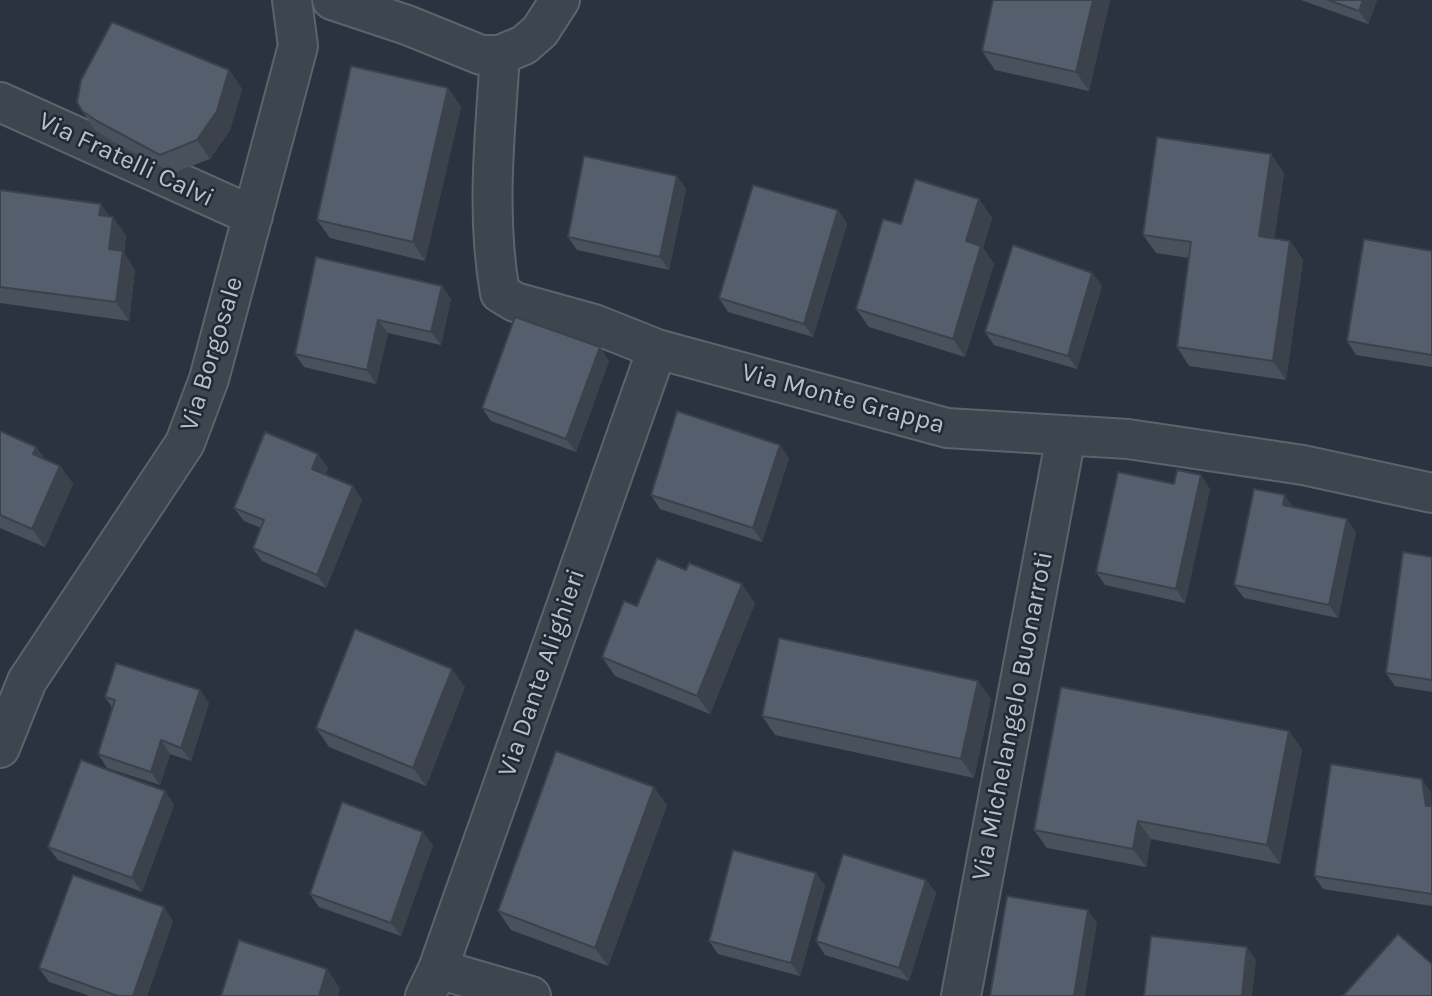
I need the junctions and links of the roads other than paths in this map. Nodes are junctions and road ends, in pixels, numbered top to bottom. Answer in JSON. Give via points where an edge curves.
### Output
{"nodes":[{"id":1,"x":292,"y":0,"type":"edge"},
{"id":2,"x":332,"y":0,"type":"edge"},
{"id":3,"x":560,"y":0,"type":"edge"},
{"id":4,"x":500,"y":55,"type":"junction"},
{"id":5,"x":0,"y":102,"type":"edge"},
{"id":6,"x":253,"y":216,"type":"junction"},
{"id":7,"x":656,"y":349,"type":"junction"},
{"id":8,"x":1066,"y":436,"type":"junction"},
{"id":9,"x":1432,"y":493,"type":"edge"},
{"id":10,"x":0,"y":748,"type":"edge"},
{"id":11,"x":432,"y":983,"type":"edge"},
{"id":12,"x":531,"y":996,"type":"edge"},
{"id":13,"x":961,"y":996,"type":"edge"}],
"edges":[{"from":1,"to":6,"type":"street","name":"Via Borgosale","via":[[299,46]]},
{"from":2,"to":4,"type":"street","via":[[481,55]]},
{"from":3,"to":4,"type":"street","via":[[540,31],[524,45]]},
{"from":4,"to":7,"type":"street","name":"Via Monte Grappa","via":[[491,182],[500,293]]},
{"from":5,"to":6,"type":"street","name":"Via Fratelli Calvi"},
{"from":6,"to":10,"type":"street","name":"Via Borgosale","via":[[209,379],[186,443],[27,681]]},
{"from":7,"to":8,"type":"street","name":"Via Monte Grappa","via":[[947,428]]},
{"from":7,"to":11,"type":"street","name":"Via Dante Alighieri"},
{"from":8,"to":9,"type":"street","name":"Via Monte Grappa","via":[[1128,439],[1303,465]]},
{"from":8,"to":13,"type":"street","name":"Via Michelangelo Buonarroti"},
{"from":11,"to":12,"type":"street"}]}
